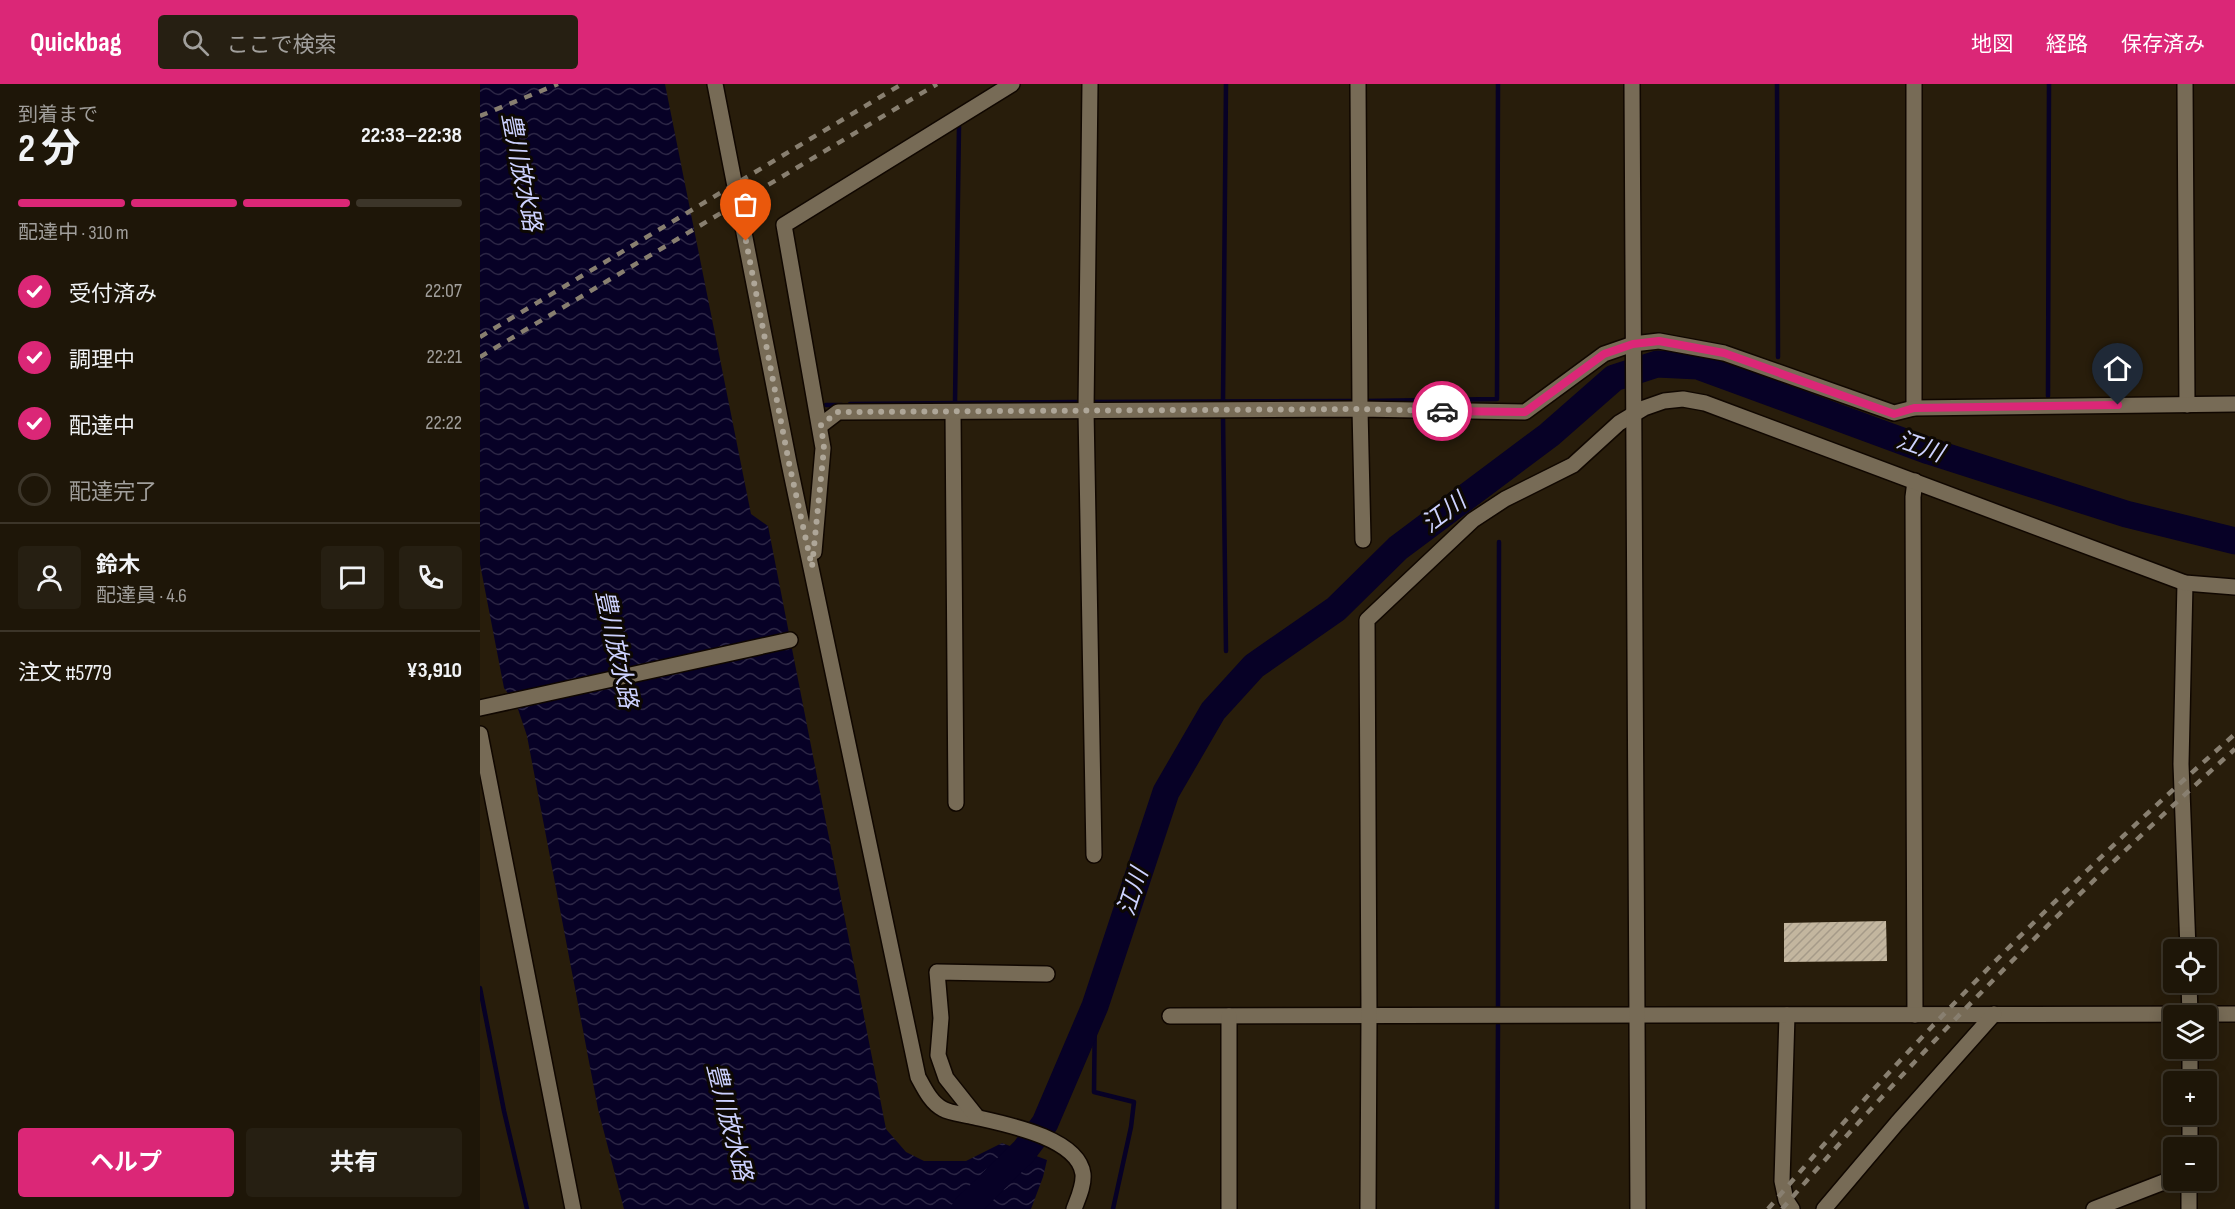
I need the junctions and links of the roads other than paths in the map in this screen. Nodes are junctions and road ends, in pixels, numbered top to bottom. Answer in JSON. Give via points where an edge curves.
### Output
{"nodes":[{"id":1,"x":715,"y":84,"type":"edge"},
{"id":2,"x":1012,"y":84,"type":"edge"},
{"id":3,"x":1090,"y":84,"type":"edge"},
{"id":4,"x":1358,"y":84,"type":"edge"},
{"id":5,"x":1632,"y":84,"type":"edge"},
{"id":6,"x":1914,"y":84,"type":"edge"},
{"id":7,"x":2185,"y":84,"type":"edge"},
{"id":8,"x":1633,"y":346,"type":"junction"},
{"id":9,"x":2235,"y":404,"type":"edge"},
{"id":10,"x":2187,"y":405,"type":"junction"},
{"id":11,"x":1914,"y":408,"type":"junction"},
{"id":12,"x":1360,"y":409,"type":"junction"},
{"id":13,"x":1633,"y":409,"type":"junction"},
{"id":14,"x":1086,"y":410,"type":"junction"},
{"id":15,"x":953,"y":412,"type":"junction"},
{"id":16,"x":821,"y":425,"type":"junction"},
{"id":17,"x":1915,"y":480,"type":"junction"},
{"id":18,"x":1364,"y":540,"type":"dead end"},
{"id":19,"x":812,"y":567,"type":"junction"},
{"id":20,"x":2185,"y":583,"type":"junction"},
{"id":21,"x":2235,"y":587,"type":"edge"},
{"id":22,"x":790,"y":640,"type":"dead end"},
{"id":23,"x":483,"y":707,"type":"edge"},
{"id":24,"x":480,"y":733,"type":"edge"},
{"id":25,"x":480,"y":750,"type":"edge"},
{"id":26,"x":956,"y":803,"type":"dead end"},
{"id":27,"x":1094,"y":855,"type":"dead end"},
{"id":28,"x":2188,"y":939,"type":"edge"},
{"id":29,"x":1047,"y":974,"type":"dead end"},
{"id":30,"x":1994,"y":1014,"type":"junction"},
{"id":31,"x":2217,"y":1014,"type":"edge"},
{"id":32,"x":2235,"y":1014,"type":"edge"},
{"id":33,"x":1370,"y":1015,"type":"junction"},
{"id":34,"x":1638,"y":1015,"type":"junction"},
{"id":35,"x":1787,"y":1015,"type":"junction"},
{"id":36,"x":1916,"y":1015,"type":"junction"},
{"id":37,"x":2163,"y":1015,"type":"edge"},
{"id":38,"x":1170,"y":1016,"type":"dead end"},
{"id":39,"x":1229,"y":1016,"type":"junction"},
{"id":40,"x":977,"y":1117,"type":"junction"},
{"id":41,"x":2163,"y":1182,"type":"edge"},
{"id":42,"x":2190,"y":1191,"type":"edge"},
{"id":43,"x":573,"y":1209,"type":"edge"},
{"id":44,"x":1074,"y":1209,"type":"edge"},
{"id":45,"x":1229,"y":1209,"type":"edge"},
{"id":46,"x":1368,"y":1209,"type":"edge"},
{"id":47,"x":1638,"y":1209,"type":"edge"},
{"id":48,"x":1792,"y":1209,"type":"edge"},
{"id":49,"x":1824,"y":1209,"type":"edge"},
{"id":50,"x":2094,"y":1209,"type":"edge"},
{"id":51,"x":2189,"y":1209,"type":"edge"}],
"edges":[{"from":1,"to":19,"type":"street"},
{"from":2,"to":16,"type":"street","via":[[784,225]]},
{"from":3,"to":14,"type":"street"},
{"from":4,"to":12,"type":"street"},
{"from":5,"to":8,"type":"street"},
{"from":6,"to":11,"type":"street"},
{"from":7,"to":10,"type":"street"},
{"from":8,"to":11,"type":"street","via":[[1659,341],[1724,353],[1894,414]]},
{"from":8,"to":12,"type":"street","via":[[1604,354],[1525,412]]},
{"from":8,"to":13,"type":"street"},
{"from":9,"to":10,"type":"street"},
{"from":10,"to":11,"type":"street"},
{"from":12,"to":14,"type":"street"},
{"from":12,"to":18,"type":"street"},
{"from":13,"to":17,"type":"street","via":[[1683,399],[1705,404]]},
{"from":13,"to":33,"type":"street","via":[[1573,465],[1473,520],[1367,620]]},
{"from":13,"to":34,"type":"street"},
{"from":14,"to":15,"type":"street"},
{"from":14,"to":27,"type":"street"},
{"from":15,"to":16,"type":"street","via":[[838,412]]},
{"from":15,"to":26,"type":"street"},
{"from":16,"to":19,"type":"street","via":[[824,448]]},
{"from":17,"to":20,"type":"street"},
{"from":17,"to":36,"type":"street"},
{"from":19,"to":40,"type":"street","via":[[918,1077],[930,1098],[943,1109]]},
{"from":20,"to":21,"type":"street"},
{"from":20,"to":28,"type":"street","via":[[2181,764]]},
{"from":22,"to":23,"type":"street"},
{"from":24,"to":25,"type":"street"},
{"from":24,"to":43,"type":"street"},
{"from":29,"to":40,"type":"street","via":[[937,972],[941,1018],[938,1055],[946,1078]]},
{"from":30,"to":36,"type":"street"},
{"from":30,"to":37,"type":"street"},
{"from":30,"to":49,"type":"street"},
{"from":31,"to":32,"type":"street"},
{"from":33,"to":34,"type":"street"},
{"from":33,"to":39,"type":"street"},
{"from":33,"to":46,"type":"street"},
{"from":34,"to":35,"type":"street"},
{"from":34,"to":47,"type":"street"},
{"from":35,"to":36,"type":"street"},
{"from":35,"to":48,"type":"street","via":[[1782,1180]]},
{"from":38,"to":39,"type":"street"},
{"from":39,"to":45,"type":"street"},
{"from":40,"to":44,"type":"street","via":[[1014,1125],[1061,1145],[1074,1155],[1083,1173]]},
{"from":41,"to":50,"type":"street"},
{"from":42,"to":51,"type":"street"}]}
